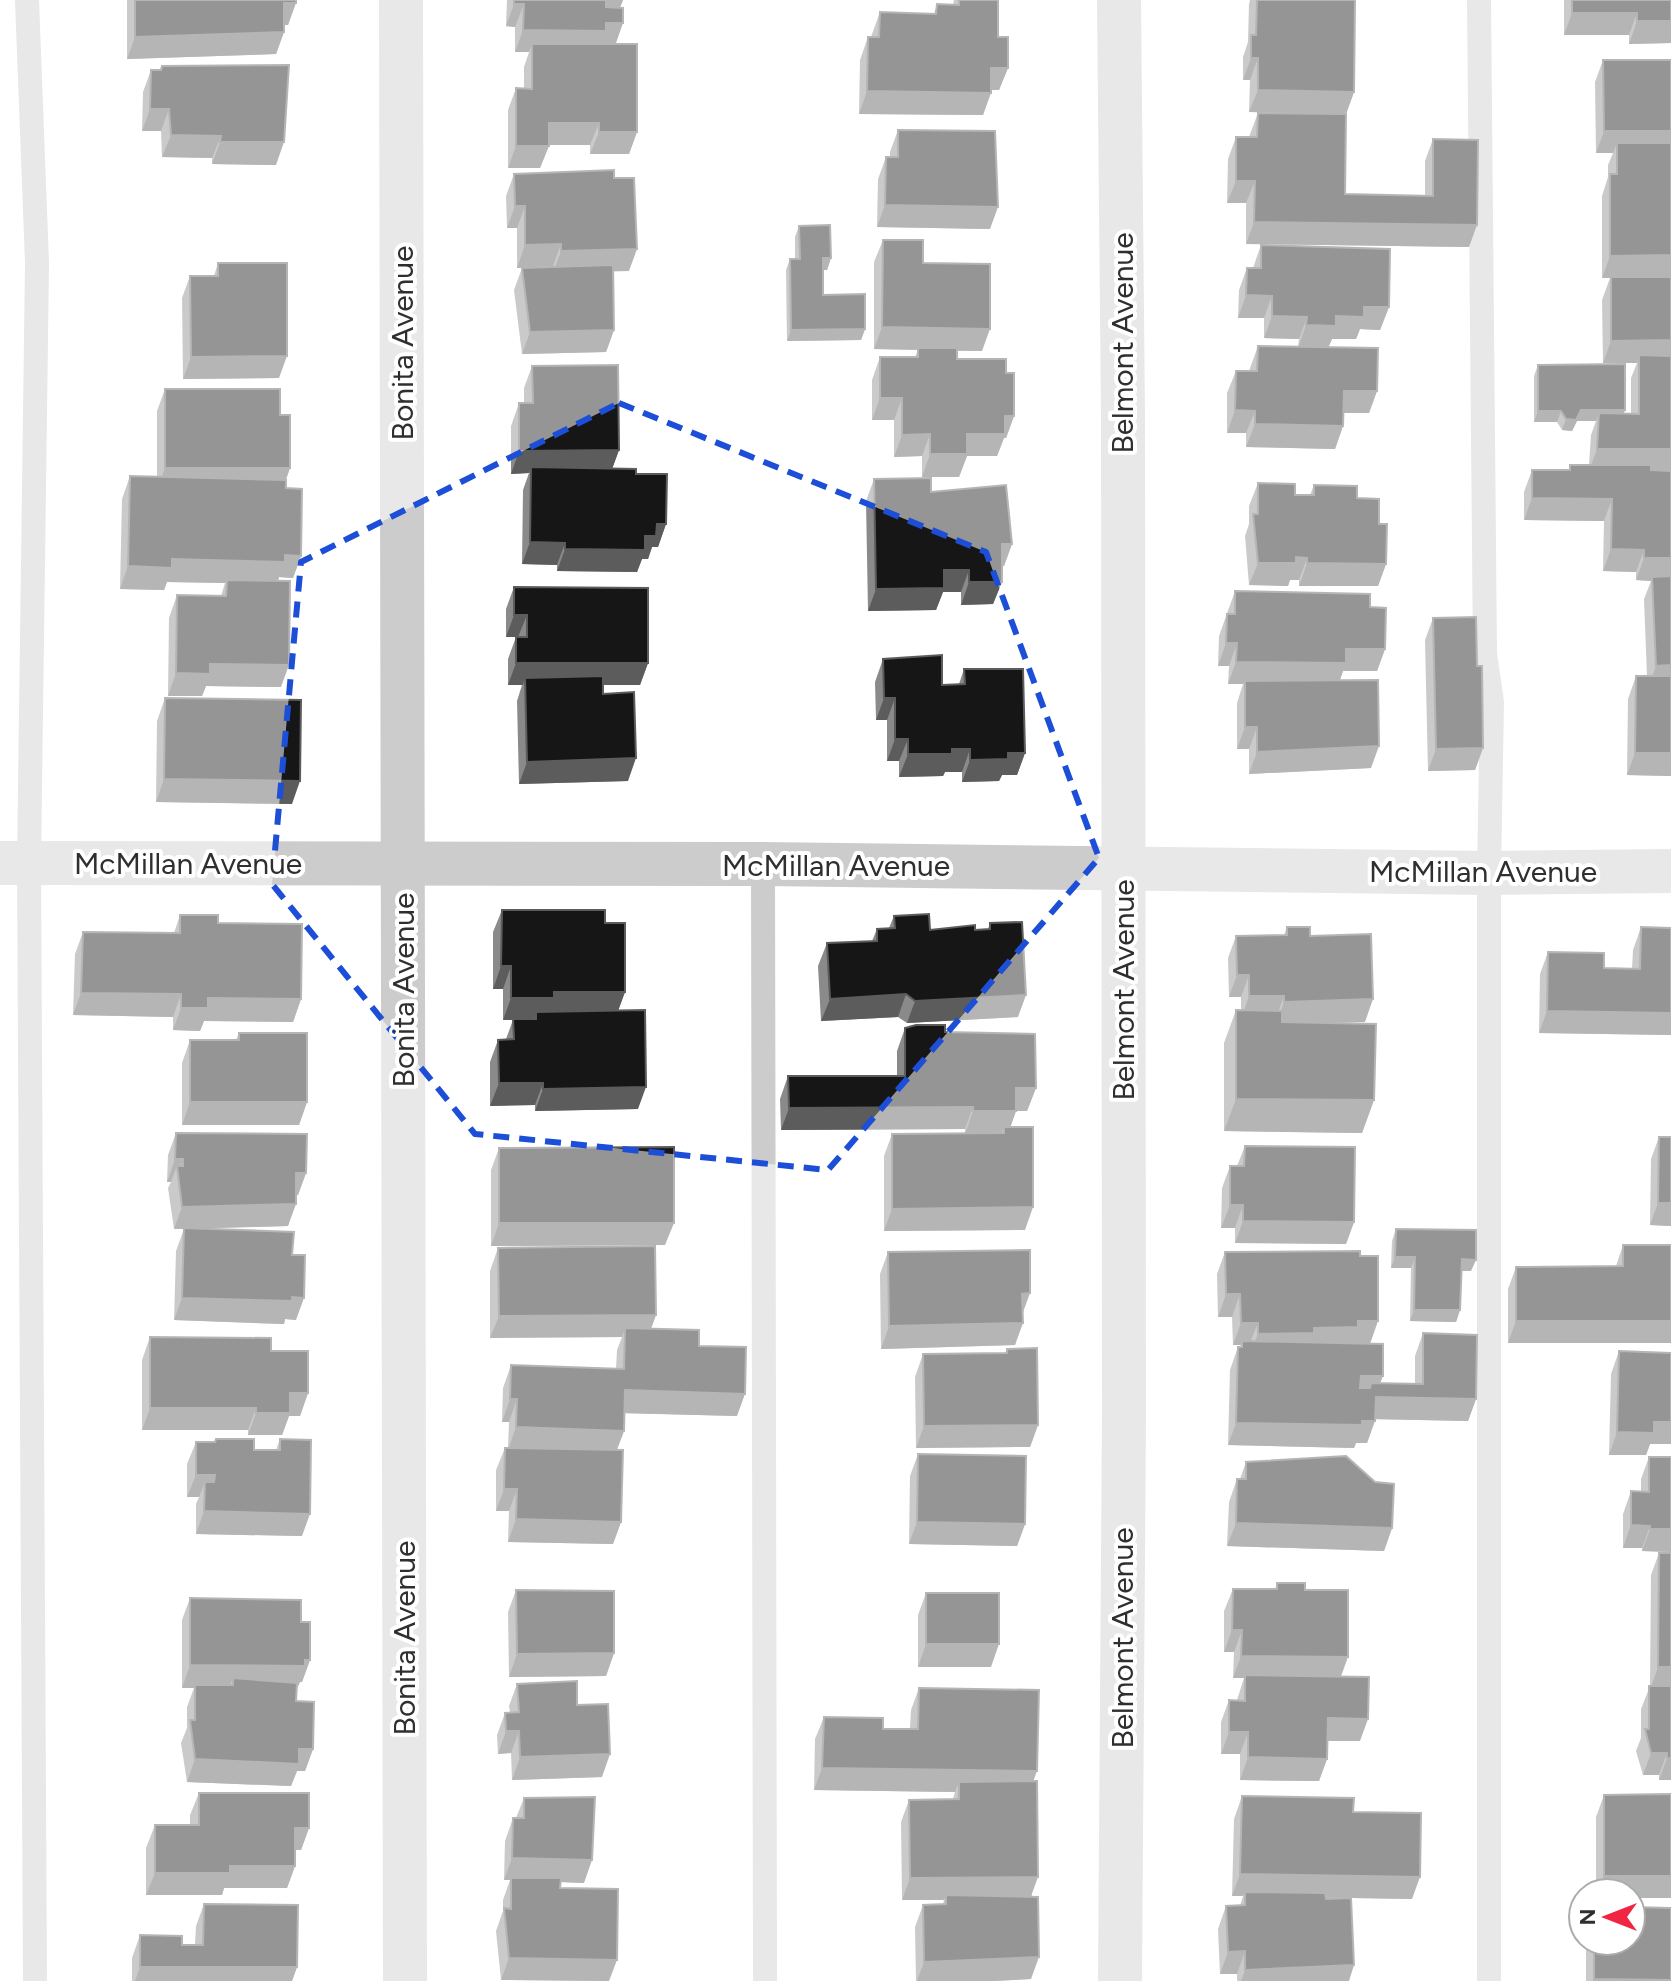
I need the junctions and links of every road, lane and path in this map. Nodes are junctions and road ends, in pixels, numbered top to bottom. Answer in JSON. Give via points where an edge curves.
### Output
{"nodes":[{"id":1,"x":27,"y":0,"type":"edge"},
{"id":2,"x":401,"y":0,"type":"edge"},
{"id":3,"x":1119,"y":0,"type":"edge"},
{"id":4,"x":1479,"y":0,"type":"edge"},
{"id":5,"x":14,"y":863,"type":"edge"},
{"id":6,"x":403,"y":864,"type":"junction"},
{"id":7,"x":763,"y":864,"type":"junction"},
{"id":8,"x":1123,"y":868,"type":"junction"},
{"id":9,"x":1671,"y":871,"type":"edge"},
{"id":10,"x":1489,"y":873,"type":"junction"},
{"id":11,"x":35,"y":1981,"type":"edge"},
{"id":12,"x":405,"y":1981,"type":"edge"},
{"id":13,"x":765,"y":1981,"type":"edge"},
{"id":14,"x":1120,"y":1981,"type":"edge"},
{"id":15,"x":1489,"y":1981,"type":"edge"}],
"edges":[{"from":1,"to":5,"type":"lane","via":[[37,263]]},
{"from":2,"to":6,"type":"street","name":"Bonita Avenue"},
{"from":3,"to":8,"type":"street","name":"Belmont Avenue"},
{"from":4,"to":10,"type":"lane","via":[[1485,654],[1492,702]]},
{"from":5,"to":6,"type":"street","name":"McMillan Avenue"},
{"from":5,"to":11,"type":"lane"},
{"from":6,"to":7,"type":"street","name":"McMillan Avenue"},
{"from":6,"to":12,"type":"street","name":"Bonita Avenue"},
{"from":7,"to":8,"type":"street","name":"McMillan Avenue"},
{"from":7,"to":13,"type":"lane"},
{"from":8,"to":10,"type":"street","name":"McMillan Avenue"},
{"from":8,"to":14,"type":"street","name":"Belmont Avenue"},
{"from":9,"to":10,"type":"street","name":"McMillan Avenue"},
{"from":10,"to":15,"type":"lane"}]}
